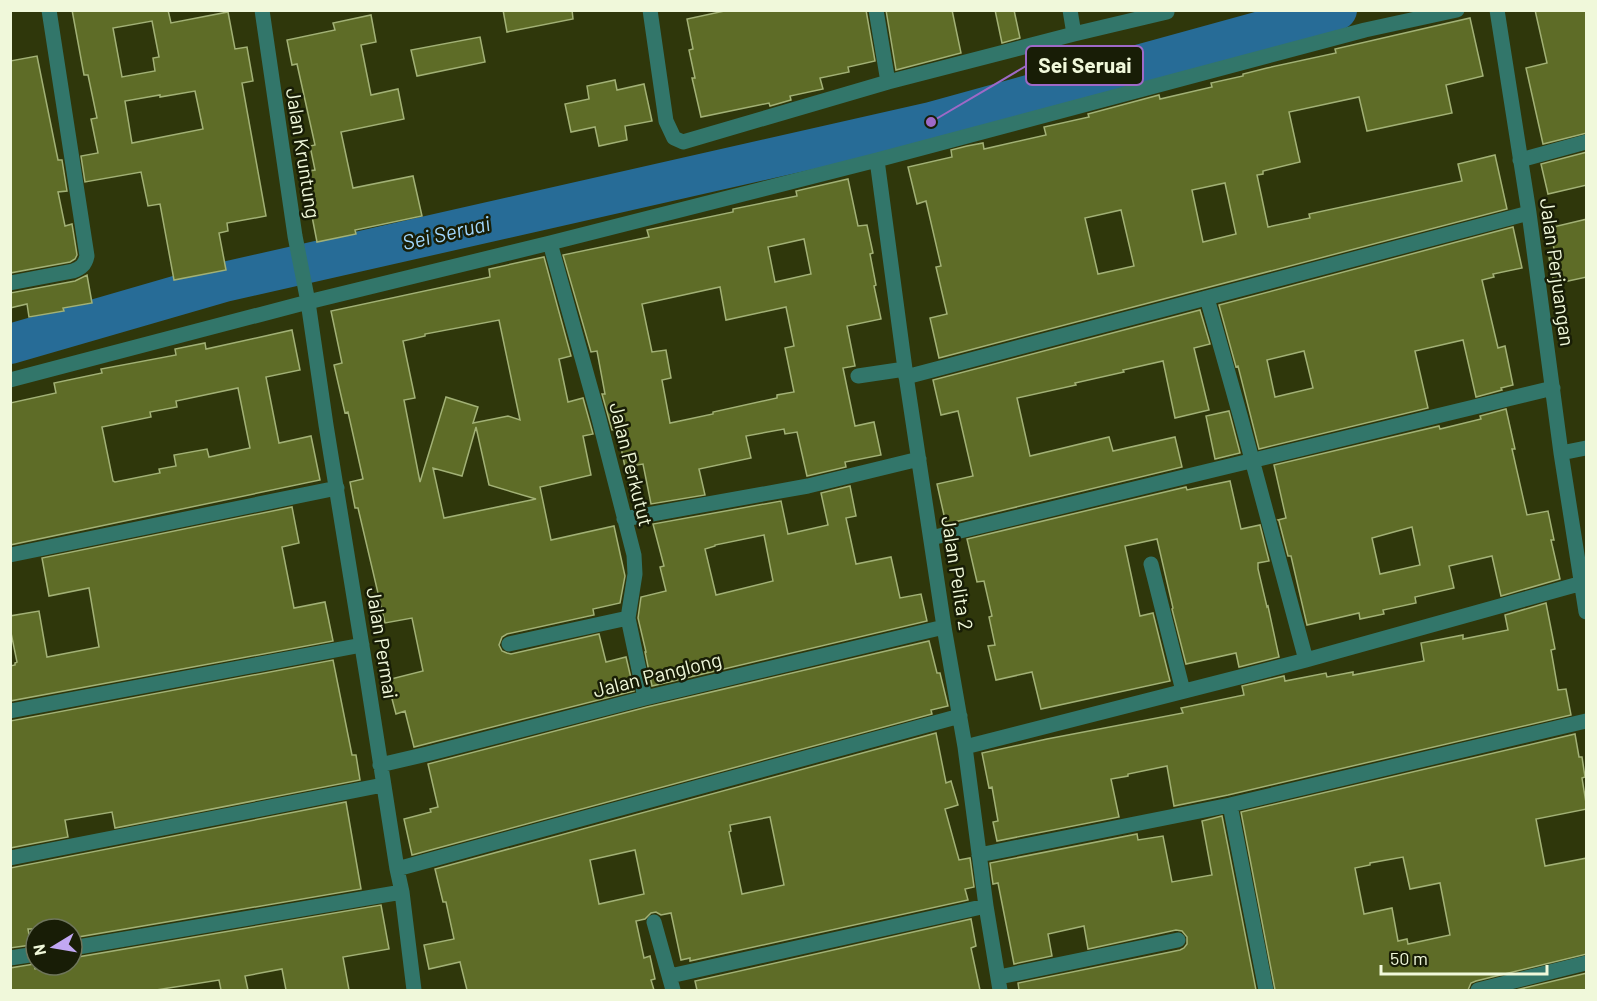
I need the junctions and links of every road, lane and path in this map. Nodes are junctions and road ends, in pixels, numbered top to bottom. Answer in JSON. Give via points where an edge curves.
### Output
{"nodes":[{"id":1,"x":49,"y":10,"type":"edge"},
{"id":2,"x":261,"y":10,"type":"edge"},
{"id":3,"x":650,"y":10,"type":"edge"},
{"id":4,"x":876,"y":10,"type":"edge"},
{"id":5,"x":1070,"y":10,"type":"edge"},
{"id":6,"x":1457,"y":10,"type":"edge"},
{"id":7,"x":1497,"y":10,"type":"edge"},
{"id":8,"x":1167,"y":12,"type":"dead end"},
{"id":9,"x":1074,"y":34,"type":"junction"},
{"id":10,"x":888,"y":82,"type":"junction"},
{"id":11,"x":1587,"y":142,"type":"edge"},
{"id":12,"x":877,"y":160,"type":"junction"},
{"id":13,"x":1520,"y":160,"type":"junction"},
{"id":14,"x":1529,"y":213,"type":"junction"},
{"id":15,"x":550,"y":243,"type":"junction"},
{"id":16,"x":10,"y":283,"type":"edge"},
{"id":17,"x":1207,"y":298,"type":"junction"},
{"id":18,"x":308,"y":300,"type":"junction"},
{"id":19,"x":905,"y":373,"type":"junction"},
{"id":20,"x":858,"y":376,"type":"dead end"},
{"id":21,"x":10,"y":380,"type":"edge"},
{"id":22,"x":1552,"y":388,"type":"junction"},
{"id":23,"x":1587,"y":447,"type":"edge"},
{"id":24,"x":1561,"y":453,"type":"junction"},
{"id":25,"x":919,"y":459,"type":"junction"},
{"id":26,"x":1252,"y":461,"type":"junction"},
{"id":27,"x":337,"y":488,"type":"junction"},
{"id":28,"x":624,"y":519,"type":"junction"},
{"id":29,"x":932,"y":538,"type":"junction"},
{"id":30,"x":10,"y":555,"type":"edge"},
{"id":31,"x":1150,"y":564,"type":"dead end"},
{"id":32,"x":1584,"y":582,"type":"edge"},
{"id":33,"x":1587,"y":612,"type":"edge"},
{"id":34,"x":628,"y":618,"type":"junction"},
{"id":35,"x":944,"y":627,"type":"junction"},
{"id":36,"x":509,"y":644,"type":"dead end"},
{"id":37,"x":362,"y":645,"type":"junction"},
{"id":38,"x":1306,"y":660,"type":"junction"},
{"id":39,"x":1183,"y":691,"type":"junction"},
{"id":40,"x":645,"y":698,"type":"junction"},
{"id":41,"x":10,"y":711,"type":"edge"},
{"id":42,"x":960,"y":716,"type":"junction"},
{"id":43,"x":1587,"y":721,"type":"edge"},
{"id":44,"x":965,"y":747,"type":"junction"},
{"id":45,"x":380,"y":765,"type":"junction"},
{"id":46,"x":383,"y":785,"type":"junction"},
{"id":47,"x":1230,"y":805,"type":"junction"},
{"id":48,"x":979,"y":855,"type":"junction"},
{"id":49,"x":10,"y":858,"type":"edge"},
{"id":50,"x":397,"y":869,"type":"junction"},
{"id":51,"x":402,"y":892,"type":"junction"},
{"id":52,"x":986,"y":906,"type":"junction"},
{"id":53,"x":654,"y":922,"type":"dead end"},
{"id":54,"x":1178,"y":940,"type":"dead end"},
{"id":55,"x":84,"y":946,"type":"edge"},
{"id":56,"x":1587,"y":963,"type":"edge"},
{"id":57,"x":671,"y":983,"type":"edge"},
{"id":58,"x":1000,"y":984,"type":"edge"},
{"id":59,"x":414,"y":990,"type":"edge"},
{"id":60,"x":1266,"y":990,"type":"edge"},
{"id":61,"x":1478,"y":990,"type":"edge"}],
"edges":[{"from":1,"to":16,"type":"street","via":[[87,256],[81,268],[73,271]]},
{"from":2,"to":18,"type":"street","name":"Jalan Kruntung"},
{"from":3,"to":10,"type":"street","via":[[666,122],[677,140],[686,141]]},
{"from":4,"to":10,"type":"street"},
{"from":5,"to":9,"type":"street"},
{"from":6,"to":12,"type":"street","via":[[1365,30]]},
{"from":7,"to":13,"type":"street","name":"Jalan Perjuangan"},
{"from":8,"to":9,"type":"street"},
{"from":9,"to":10,"type":"street"},
{"from":11,"to":13,"type":"street"},
{"from":12,"to":15,"type":"street"},
{"from":12,"to":19,"type":"street","name":"Jalan Pelita 2"},
{"from":13,"to":14,"type":"street","name":"Jalan Perjuangan"},
{"from":14,"to":17,"type":"street"},
{"from":14,"to":22,"type":"street","name":"Jalan Perjuangan"},
{"from":15,"to":18,"type":"street"},
{"from":15,"to":28,"type":"street","name":"Jalan Perkutut"},
{"from":17,"to":19,"type":"street"},
{"from":17,"to":26,"type":"street"},
{"from":18,"to":21,"type":"street"},
{"from":18,"to":27,"type":"street","name":"Jalan Permai"},
{"from":19,"to":20,"type":"street"},
{"from":19,"to":25,"type":"street","name":"Jalan Pelita 2"},
{"from":22,"to":24,"type":"street","name":"Jalan Perjuangan"},
{"from":22,"to":26,"type":"street"},
{"from":23,"to":24,"type":"street"},
{"from":24,"to":32,"type":"street","name":"Jalan Perjuangan"},
{"from":25,"to":28,"type":"street","via":[[808,486]]},
{"from":25,"to":29,"type":"street","name":"Jalan Pelita 2"},
{"from":26,"to":29,"type":"street"},
{"from":26,"to":38,"type":"street"},
{"from":27,"to":30,"type":"street"},
{"from":27,"to":37,"type":"street","name":"Jalan Permai"},
{"from":28,"to":34,"type":"street","name":"Jalan Perkutut","via":[[635,574]]},
{"from":29,"to":35,"type":"street","name":"Jalan Pelita 2"},
{"from":31,"to":39,"type":"street"},
{"from":32,"to":33,"type":"street","name":"Jalan Perjuangan"},
{"from":32,"to":38,"type":"street"},
{"from":34,"to":36,"type":"street"},
{"from":34,"to":40,"type":"street","name":"Jalan Perkutut"},
{"from":35,"to":40,"type":"street","name":"Jalan Panglong"},
{"from":35,"to":42,"type":"street","name":"Jalan Pelita 2"},
{"from":37,"to":41,"type":"street"},
{"from":37,"to":45,"type":"street","name":"Jalan Permai"},
{"from":38,"to":39,"type":"street"},
{"from":39,"to":44,"type":"street"},
{"from":40,"to":45,"type":"street","name":"Jalan Panglong"},
{"from":42,"to":44,"type":"street","name":"Jalan Pelita 2"},
{"from":42,"to":50,"type":"street"},
{"from":43,"to":47,"type":"street"},
{"from":44,"to":48,"type":"street","name":"Jalan Pelita 2"},
{"from":45,"to":46,"type":"street","name":"Jalan Permai"},
{"from":46,"to":49,"type":"street"},
{"from":46,"to":50,"type":"street","name":"Jalan Permai"},
{"from":47,"to":48,"type":"street"},
{"from":47,"to":60,"type":"street"},
{"from":48,"to":52,"type":"street","name":"Jalan Pelita 2"},
{"from":50,"to":51,"type":"street","name":"Jalan Permai"},
{"from":51,"to":55,"type":"street"},
{"from":51,"to":59,"type":"street","name":"Jalan Permai"},
{"from":52,"to":57,"type":"street"},
{"from":52,"to":58,"type":"street","name":"Jalan Pelita 2"},
{"from":53,"to":57,"type":"street"},
{"from":54,"to":58,"type":"street"},
{"from":56,"to":61,"type":"street"}]}
